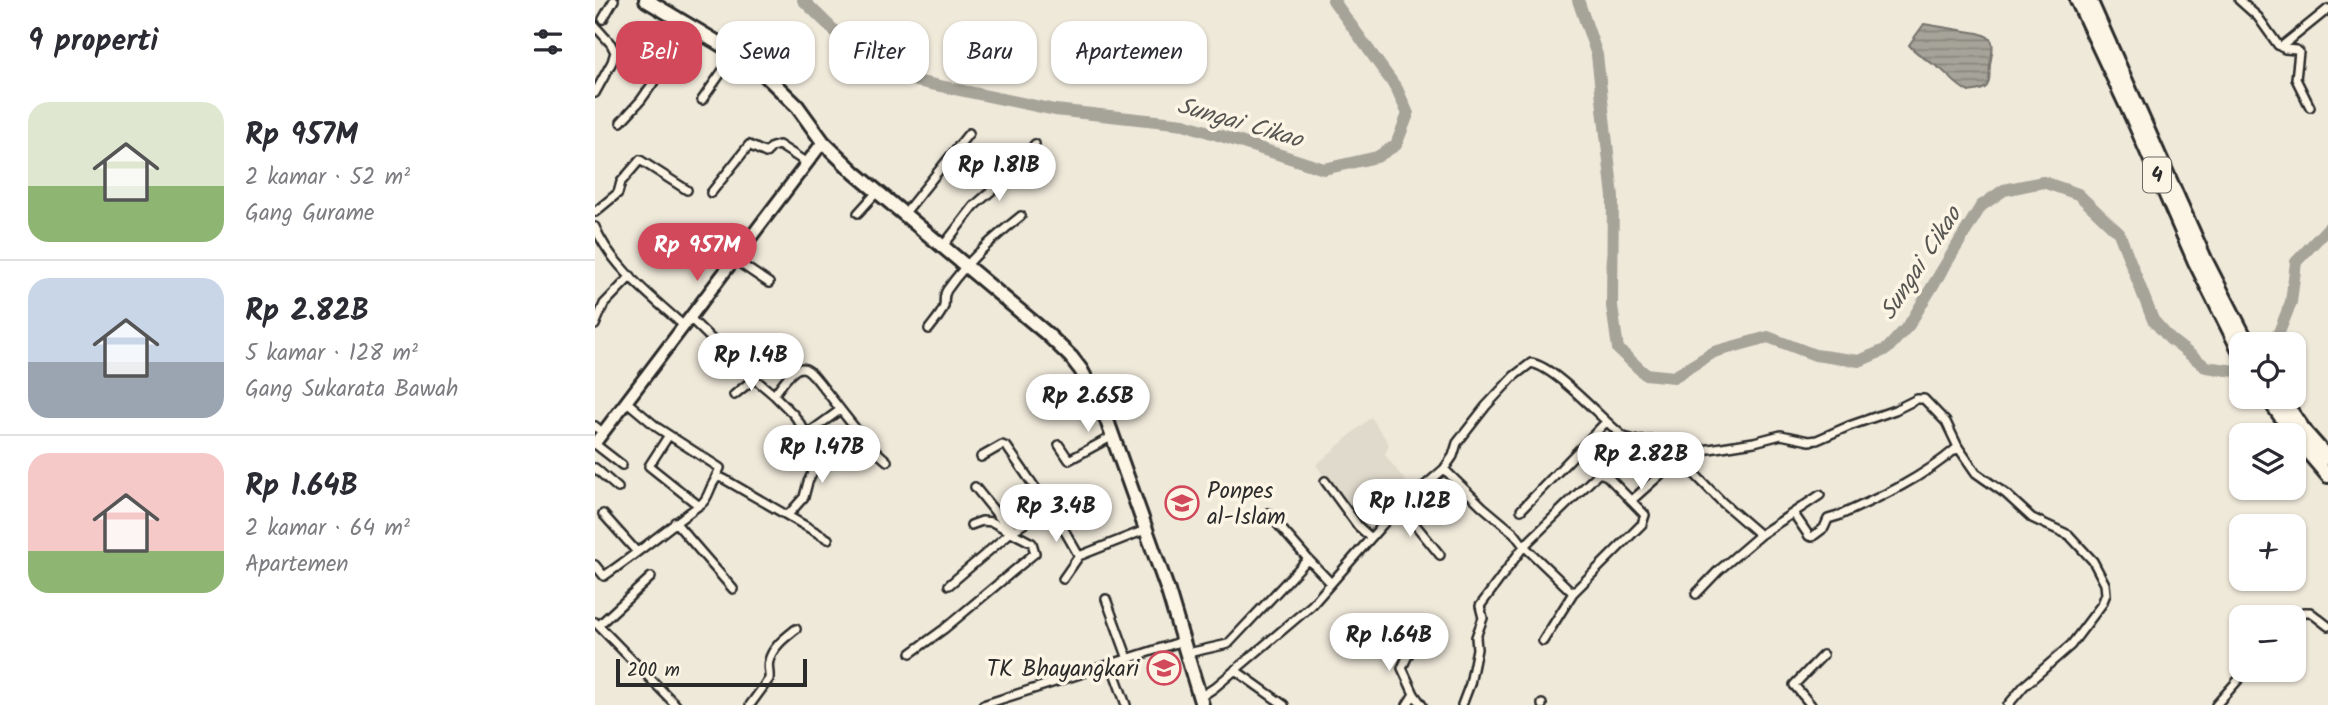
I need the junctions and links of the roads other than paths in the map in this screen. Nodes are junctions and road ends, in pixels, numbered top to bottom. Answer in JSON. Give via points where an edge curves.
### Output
{"nodes":[{"id":1,"x":614,"y":0,"type":"edge"},
{"id":2,"x":646,"y":0,"type":"edge"},
{"id":3,"x":2077,"y":0,"type":"edge"},
{"id":4,"x":2089,"y":0,"type":"edge"},
{"id":5,"x":2239,"y":0,"type":"edge"},
{"id":6,"x":2328,"y":9,"type":"edge"},
{"id":7,"x":603,"y":19,"type":"dead end"},
{"id":8,"x":680,"y":21,"type":"edge"},
{"id":9,"x":596,"y":29,"type":"edge"},
{"id":10,"x":2281,"y":47,"type":"junction"},
{"id":11,"x":716,"y":79,"type":"edge"},
{"id":12,"x":652,"y":84,"type":"edge"},
{"id":13,"x":775,"y":84,"type":"edge"},
{"id":14,"x":595,"y":93,"type":"edge"},
{"id":15,"x":702,"y":100,"type":"dead end"},
{"id":16,"x":2310,"y":107,"type":"dead end"},
{"id":17,"x":621,"y":121,"type":"dead end"},
{"id":18,"x":969,"y":133,"type":"dead end"},
{"id":19,"x":823,"y":142,"type":"junction"},
{"id":20,"x":1035,"y":144,"type":"dead end"},
{"id":21,"x":807,"y":163,"type":"junction"},
{"id":22,"x":687,"y":190,"type":"dead end"},
{"id":23,"x":877,"y":192,"type":"junction"},
{"id":24,"x":711,"y":193,"type":"dead end"},
{"id":25,"x":595,"y":212,"type":"edge"},
{"id":26,"x":859,"y":213,"type":"dead end"},
{"id":27,"x":904,"y":214,"type":"junction"},
{"id":28,"x":1021,"y":216,"type":"dead end"},
{"id":29,"x":595,"y":227,"type":"edge"},
{"id":30,"x":943,"y":246,"type":"junction"},
{"id":31,"x":735,"y":260,"type":"junction"},
{"id":32,"x":966,"y":265,"type":"junction"},
{"id":33,"x":631,"y":276,"type":"junction"},
{"id":34,"x":769,"y":283,"type":"dead end"},
{"id":35,"x":687,"y":322,"type":"junction"},
{"id":36,"x":595,"y":325,"type":"edge"},
{"id":37,"x":929,"y":329,"type":"dead end"},
{"id":38,"x":2235,"y":332,"type":"edge"},
{"id":39,"x":2237,"y":332,"type":"edge"},
{"id":40,"x":755,"y":378,"type":"junction"},
{"id":41,"x":734,"y":395,"type":"dead end"},
{"id":42,"x":774,"y":395,"type":"junction"},
{"id":43,"x":627,"y":402,"type":"junction"},
{"id":44,"x":2289,"y":409,"type":"edge"},
{"id":45,"x":840,"y":410,"type":"junction"},
{"id":46,"x":1606,"y":422,"type":"junction"},
{"id":47,"x":599,"y":429,"type":"edge"},
{"id":48,"x":807,"y":434,"type":"junction"},
{"id":49,"x":669,"y":435,"type":"junction"},
{"id":50,"x":1113,"y":436,"type":"junction"},
{"id":51,"x":1638,"y":441,"type":"junction"},
{"id":52,"x":595,"y":444,"type":"edge"},
{"id":53,"x":1059,"y":445,"type":"dead end"},
{"id":54,"x":1958,"y":447,"type":"junction"},
{"id":55,"x":2306,"y":450,"type":"edge"},
{"id":56,"x":1677,"y":455,"type":"junction"},
{"id":57,"x":981,"y":457,"type":"dead end"},
{"id":58,"x":2328,"y":458,"type":"edge"},
{"id":59,"x":887,"y":461,"type":"dead end"},
{"id":60,"x":622,"y":465,"type":"dead end"},
{"id":61,"x":595,"y":468,"type":"edge"},
{"id":62,"x":1444,"y":469,"type":"junction"},
{"id":63,"x":1605,"y":475,"type":"junction"},
{"id":64,"x":2328,"y":475,"type":"edge"},
{"id":65,"x":715,"y":479,"type":"junction"},
{"id":66,"x":1325,"y":481,"type":"dead end"},
{"id":67,"x":975,"y":486,"type":"dead end"},
{"id":68,"x":618,"y":488,"type":"dead end"},
{"id":69,"x":1820,"y":495,"type":"dead end"},
{"id":70,"x":1631,"y":501,"type":"junction"},
{"id":71,"x":698,"y":505,"type":"junction"},
{"id":72,"x":1400,"y":506,"type":"junction"},
{"id":73,"x":1049,"y":508,"type":"junction"},
{"id":74,"x":1521,"y":510,"type":"dead end"},
{"id":75,"x":1268,"y":513,"type":"dead end"},
{"id":76,"x":603,"y":514,"type":"dead end"},
{"id":77,"x":1794,"y":514,"type":"junction"},
{"id":78,"x":788,"y":515,"type":"junction"},
{"id":79,"x":675,"y":522,"type":"junction"},
{"id":80,"x":971,"y":525,"type":"dead end"},
{"id":81,"x":1145,"y":530,"type":"junction"},
{"id":82,"x":1013,"y":531,"type":"junction"},
{"id":83,"x":1760,"y":535,"type":"junction"},
{"id":84,"x":1370,"y":537,"type":"junction"},
{"id":85,"x":828,"y":539,"type":"dead end"},
{"id":86,"x":1524,"y":546,"type":"junction"},
{"id":87,"x":637,"y":552,"type":"junction"},
{"id":88,"x":1440,"y":555,"type":"dead end"},
{"id":89,"x":1079,"y":556,"type":"junction"},
{"id":90,"x":1308,"y":559,"type":"junction"},
{"id":91,"x":595,"y":565,"type":"edge"},
{"id":92,"x":651,"y":577,"type":"dead end"},
{"id":93,"x":1063,"y":579,"type":"dead end"},
{"id":94,"x":1331,"y":583,"type":"junction"},
{"id":95,"x":949,"y":585,"type":"dead end"},
{"id":96,"x":733,"y":589,"type":"dead end"},
{"id":97,"x":1573,"y":593,"type":"junction"},
{"id":98,"x":1696,"y":594,"type":"dead end"},
{"id":99,"x":1106,"y":599,"type":"dead end"},
{"id":100,"x":2306,"y":612,"type":"edge"},
{"id":101,"x":597,"y":623,"type":"edge"},
{"id":102,"x":2328,"y":626,"type":"edge"},
{"id":103,"x":796,"y":629,"type":"dead end"},
{"id":104,"x":1543,"y":641,"type":"dead end"},
{"id":105,"x":1416,"y":645,"type":"dead end"},
{"id":106,"x":1182,"y":646,"type":"junction"},
{"id":107,"x":911,"y":653,"type":"dead end"},
{"id":108,"x":1823,"y":655,"type":"dead end"},
{"id":109,"x":1128,"y":659,"type":"junction"},
{"id":110,"x":1111,"y":664,"type":"junction"},
{"id":111,"x":1235,"y":670,"type":"junction"},
{"id":112,"x":2237,"y":682,"type":"edge"},
{"id":113,"x":1414,"y":694,"type":"junction"},
{"id":114,"x":1201,"y":701,"type":"edge"},
{"id":115,"x":1004,"y":702,"type":"edge"},
{"id":116,"x":676,"y":705,"type":"edge"},
{"id":117,"x":750,"y":705,"type":"edge"},
{"id":118,"x":983,"y":705,"type":"edge"},
{"id":119,"x":1126,"y":705,"type":"edge"},
{"id":120,"x":1284,"y":705,"type":"edge"},
{"id":121,"x":1406,"y":705,"type":"edge"},
{"id":122,"x":1422,"y":705,"type":"edge"},
{"id":123,"x":1462,"y":705,"type":"edge"},
{"id":124,"x":1811,"y":705,"type":"edge"},
{"id":125,"x":2008,"y":705,"type":"edge"},
{"id":126,"x":2216,"y":705,"type":"edge"}],
"edges":[{"from":1,"to":7,"type":"street"},
{"from":2,"to":8,"type":"highway"},
{"from":3,"to":38,"type":"highway","number":"4","via":[[2195,262]]},
{"from":4,"to":39,"type":"highway","number":"4"},
{"from":5,"to":10,"type":"street"},
{"from":6,"to":10,"type":"street"},
{"from":9,"to":14,"type":"street","via":[[615,52]]},
{"from":10,"to":16,"type":"street","via":[[2299,52],[2296,79]]},
{"from":11,"to":15,"type":"street"},
{"from":12,"to":17,"type":"street"},
{"from":13,"to":19,"type":"highway"},
{"from":18,"to":27,"type":"street"},
{"from":19,"to":21,"type":"street"},
{"from":19,"to":23,"type":"highway"},
{"from":20,"to":30,"type":"street","via":[[1012,173],[974,206]]},
{"from":21,"to":24,"type":"street","via":[[779,145],[766,153],[749,145]]},
{"from":21,"to":31,"type":"street"},
{"from":22,"to":25,"type":"street","via":[[640,160],[621,182],[618,193]]},
{"from":23,"to":26,"type":"street"},
{"from":23,"to":27,"type":"highway"},
{"from":27,"to":30,"type":"highway"},
{"from":28,"to":32,"type":"street"},
{"from":29,"to":33,"type":"street"},
{"from":30,"to":32,"type":"highway"},
{"from":31,"to":34,"type":"street"},
{"from":31,"to":35,"type":"street"},
{"from":32,"to":37,"type":"street","via":[[943,296],[943,307]]},
{"from":32,"to":50,"type":"highway","via":[[1071,357],[1092,387]]},
{"from":33,"to":35,"type":"street"},
{"from":33,"to":36,"type":"street","via":[[604,304]]},
{"from":35,"to":40,"type":"street"},
{"from":35,"to":43,"type":"street"},
{"from":40,"to":41,"type":"street"},
{"from":40,"to":42,"type":"street"},
{"from":42,"to":45,"type":"street","via":[[799,368],[804,369]]},
{"from":42,"to":48,"type":"street"},
{"from":43,"to":47,"type":"street"},
{"from":43,"to":49,"type":"street"},
{"from":44,"to":58,"type":"highway"},
{"from":45,"to":48,"type":"street"},
{"from":45,"to":59,"type":"street"},
{"from":46,"to":51,"type":"street","via":[[1624,437]]},
{"from":46,"to":62,"type":"street","via":[[1559,379],[1531,363],[1486,406],[1457,443]]},
{"from":46,"to":74,"type":"street"},
{"from":47,"to":52,"type":"street"},
{"from":48,"to":78,"type":"street","via":[[821,454],[804,497]]},
{"from":49,"to":65,"type":"street","via":[[720,468]]},
{"from":49,"to":71,"type":"street","via":[[649,466]]},
{"from":50,"to":53,"type":"street","via":[[1069,460]]},
{"from":50,"to":81,"type":"highway"},
{"from":51,"to":56,"type":"street","via":[[1659,440]]},
{"from":51,"to":63,"type":"street"},
{"from":52,"to":60,"type":"street"},
{"from":54,"to":56,"type":"street","via":[[1946,422],[1920,398],[1817,440],[1781,435]]},
{"from":54,"to":77,"type":"street","via":[[1901,487],[1828,519],[1812,537]]},
{"from":54,"to":125,"type":"street","via":[[1976,473],[2032,518],[2069,535],[2093,561],[2105,584],[2102,604],[2078,637]]},
{"from":55,"to":64,"type":"highway"},
{"from":56,"to":70,"type":"street"},
{"from":56,"to":83,"type":"street"},
{"from":57,"to":73,"type":"street","via":[[1005,445]]},
{"from":61,"to":68,"type":"street"},
{"from":62,"to":72,"type":"street"},
{"from":62,"to":86,"type":"street"},
{"from":63,"to":70,"type":"street"},
{"from":63,"to":86,"type":"street","via":[[1595,475]]},
{"from":65,"to":71,"type":"street"},
{"from":65,"to":78,"type":"street","via":[[724,479]]},
{"from":66,"to":84,"type":"street"},
{"from":67,"to":82,"type":"street"},
{"from":69,"to":77,"type":"street"},
{"from":70,"to":97,"type":"street","via":[[1645,515],[1641,524]]},
{"from":71,"to":79,"type":"street"},
{"from":72,"to":84,"type":"street"},
{"from":72,"to":88,"type":"street"},
{"from":73,"to":82,"type":"street"},
{"from":73,"to":89,"type":"street"},
{"from":75,"to":90,"type":"street"},
{"from":76,"to":87,"type":"street"},
{"from":77,"to":83,"type":"street"},
{"from":78,"to":85,"type":"street"},
{"from":79,"to":87,"type":"street"},
{"from":79,"to":96,"type":"street"},
{"from":80,"to":82,"type":"street","via":[[986,521]]},
{"from":81,"to":89,"type":"street"},
{"from":81,"to":106,"type":"highway"},
{"from":82,"to":95,"type":"street"},
{"from":82,"to":107,"type":"street","via":[[1032,543],[1035,554],[1031,559]]},
{"from":83,"to":98,"type":"street"},
{"from":84,"to":94,"type":"street"},
{"from":86,"to":97,"type":"street"},
{"from":86,"to":123,"type":"street","via":[[1480,606],[1484,615]]},
{"from":87,"to":91,"type":"street","via":[[604,576]]},
{"from":89,"to":93,"type":"street"},
{"from":90,"to":94,"type":"street"},
{"from":90,"to":106,"type":"street","via":[[1227,644]]},
{"from":92,"to":101,"type":"street"},
{"from":94,"to":111,"type":"street"},
{"from":97,"to":104,"type":"street"},
{"from":99,"to":109,"type":"street"},
{"from":100,"to":102,"type":"street"},
{"from":101,"to":116,"type":"street"},
{"from":103,"to":117,"type":"street","via":[[771,654],[769,679]]},
{"from":105,"to":113,"type":"street","via":[[1402,666]]},
{"from":106,"to":109,"type":"street","via":[[1158,648]]},
{"from":106,"to":114,"type":"highway"},
{"from":108,"to":124,"type":"street","via":[[1794,685]]},
{"from":109,"to":110,"type":"street"},
{"from":110,"to":115,"type":"street"},
{"from":110,"to":119,"type":"street"},
{"from":111,"to":114,"type":"street"},
{"from":111,"to":120,"type":"street"},
{"from":112,"to":126,"type":"street"},
{"from":113,"to":121,"type":"street"},
{"from":113,"to":122,"type":"street"},
{"from":115,"to":118,"type":"street"}]}
